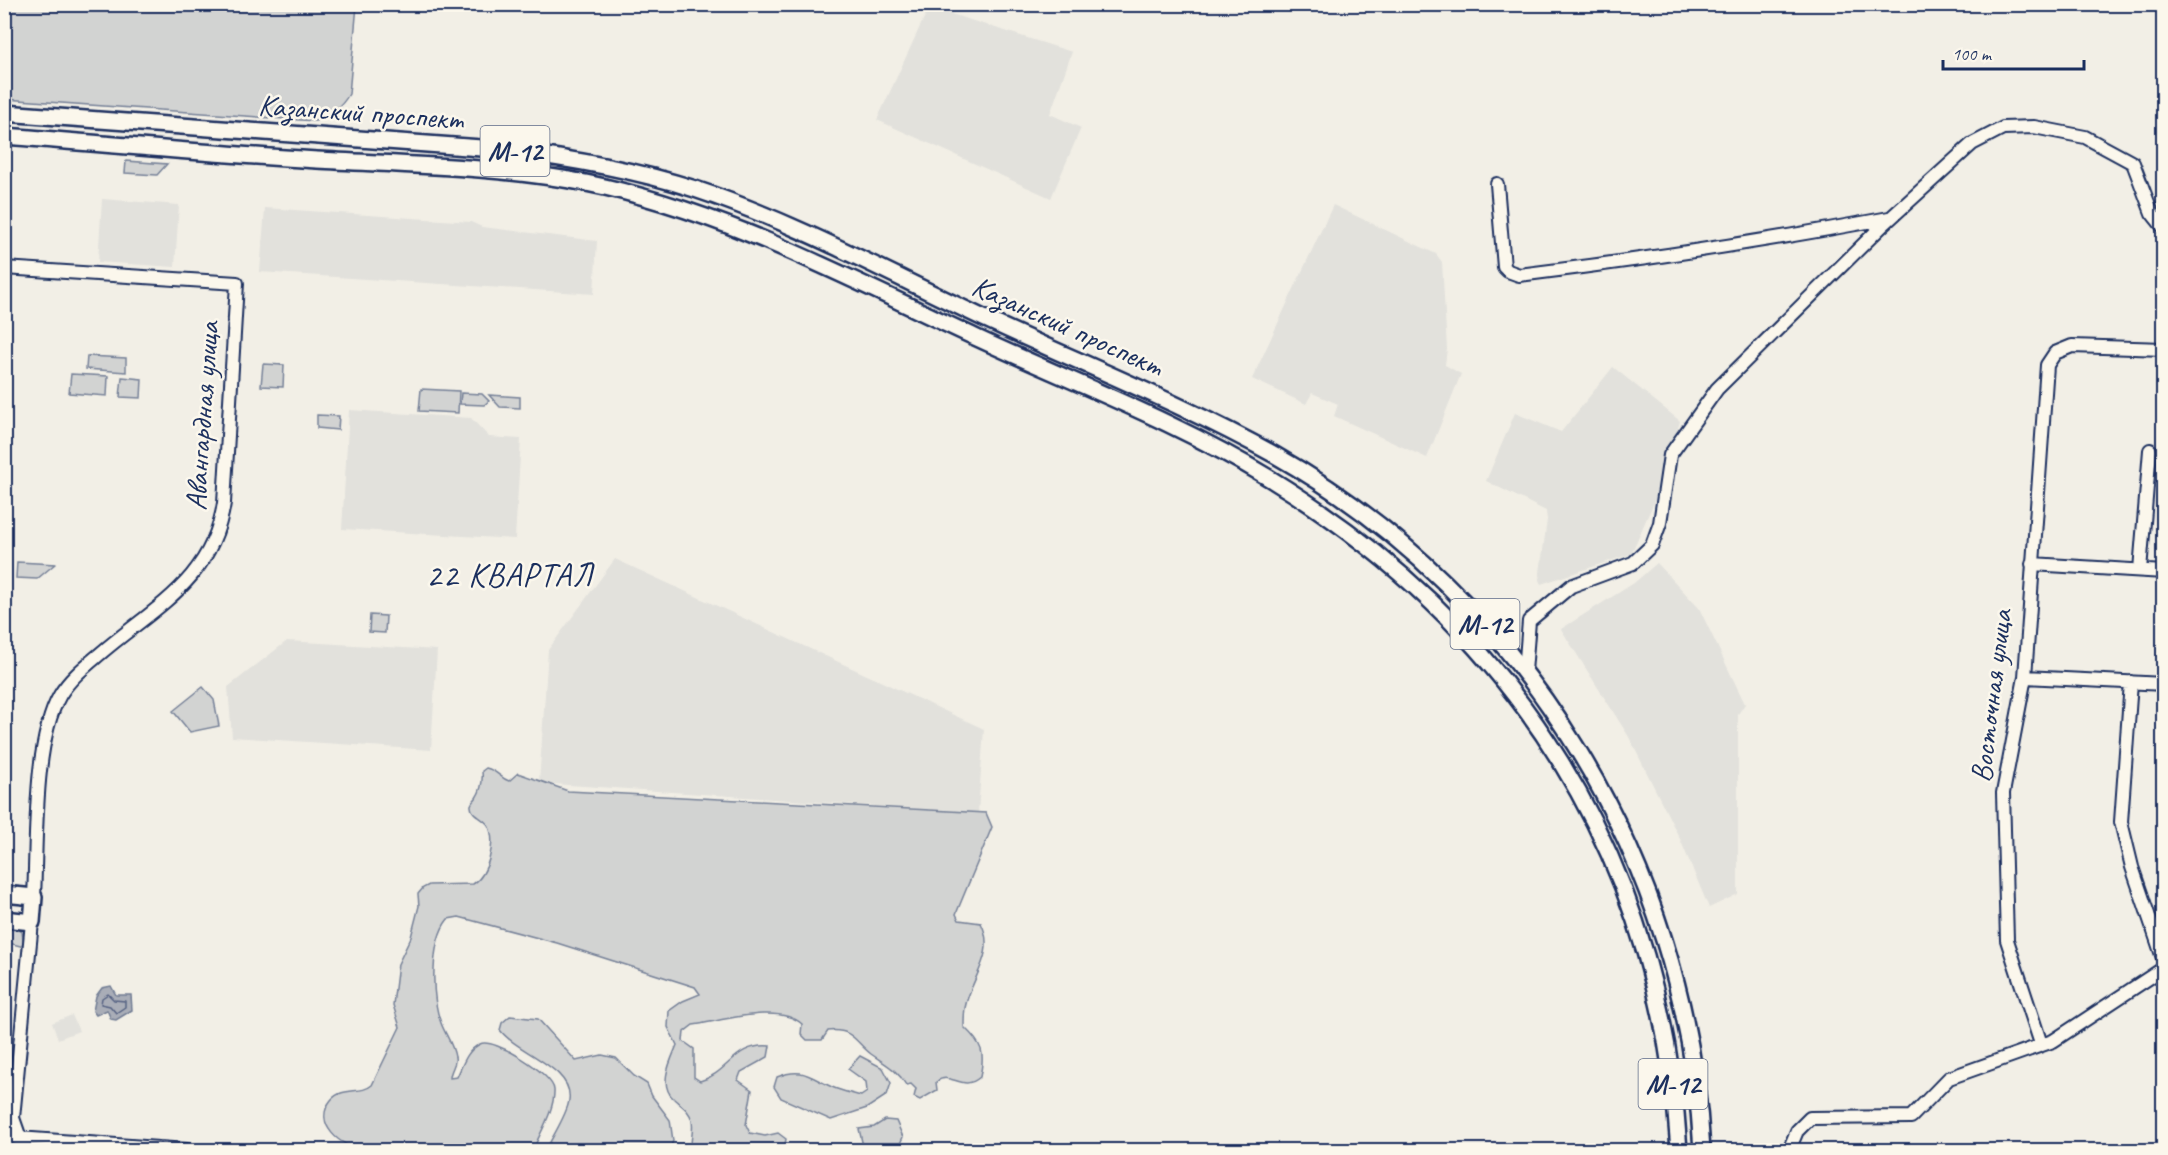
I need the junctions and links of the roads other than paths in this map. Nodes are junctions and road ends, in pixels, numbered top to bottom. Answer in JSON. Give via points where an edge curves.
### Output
{"nodes":[{"id":1,"x":4,"y":113,"type":"edge"},
{"id":2,"x":4,"y":136,"type":"edge"},
{"id":3,"x":1497,"y":184,"type":"dead end"},
{"id":4,"x":1890,"y":218,"type":"junction"},
{"id":5,"x":2163,"y":228,"type":"edge"},
{"id":6,"x":4,"y":268,"type":"edge"},
{"id":7,"x":993,"y":322,"type":"junction"},
{"id":8,"x":983,"y":341,"type":"junction"},
{"id":9,"x":2163,"y":349,"type":"edge"},
{"id":10,"x":2150,"y":450,"type":"dead end"},
{"id":11,"x":2032,"y":564,"type":"junction"},
{"id":12,"x":2140,"y":570,"type":"junction"},
{"id":13,"x":2163,"y":572,"type":"edge"},
{"id":14,"x":1525,"y":672,"type":"junction"},
{"id":15,"x":2025,"y":677,"type":"junction"},
{"id":16,"x":2131,"y":682,"type":"junction"},
{"id":17,"x":2163,"y":684,"type":"edge"},
{"id":18,"x":4,"y":894,"type":"edge"},
{"id":19,"x":34,"y":897,"type":"junction"},
{"id":20,"x":4,"y":919,"type":"edge"},
{"id":21,"x":32,"y":922,"type":"junction"},
{"id":22,"x":2163,"y":961,"type":"edge"},
{"id":23,"x":2163,"y":968,"type":"edge"},
{"id":24,"x":2041,"y":1044,"type":"junction"},
{"id":25,"x":8,"y":1121,"type":"edge"},
{"id":26,"x":4,"y":1137,"type":"edge"},
{"id":27,"x":20,"y":1144,"type":"edge"},
{"id":28,"x":187,"y":1150,"type":"edge"},
{"id":29,"x":1679,"y":1150,"type":"edge"},
{"id":30,"x":1702,"y":1150,"type":"edge"},
{"id":31,"x":1789,"y":1150,"type":"edge"}],
"edges":[{"from":1,"to":7,"type":"main road","name":"Казанский проспект","number":"М-12","via":[[484,148],[645,174],[740,207]]},
{"from":2,"to":8,"type":"main road","name":"Казанский проспект","number":"М-12","via":[[474,170],[585,183],[683,209],[746,233]]},
{"from":3,"to":4,"type":"street","via":[[1504,267],[1519,275],[1779,239]]},
{"from":4,"to":5,"type":"street","via":[[1972,144],[2003,128],[2034,126],[2085,137],[2133,163],[2152,213]]},
{"from":4,"to":14,"type":"street","via":[[1718,389],[1670,455],[1660,523],[1652,545],[1633,563],[1571,586],[1529,621]]},
{"from":6,"to":19,"type":"street","name":"Авангардная улица","via":[[237,283],[225,503],[219,530],[201,566],[185,585],[81,670],[61,694],[50,717],[43,760]]},
{"from":7,"to":8,"type":"main road","via":[[980,323],[977,330]]},
{"from":7,"to":14,"type":"main road","name":"Казанский проспект","number":"М-12","via":[[1203,418],[1320,483],[1400,542],[1449,586]]},
{"from":8,"to":29,"type":"main road","name":"Казанский проспект","number":"М-12","via":[[1162,422],[1272,480],[1395,567],[1477,648],[1541,730],[1612,860],[1634,915],[1662,1017]]},
{"from":9,"to":11,"type":"street","name":"Восточная улица","via":[[2072,346],[2055,353],[2047,365]]},
{"from":10,"to":12,"type":"street"},
{"from":11,"to":12,"type":"street"},
{"from":11,"to":15,"type":"street","name":"Восточная улица"},
{"from":12,"to":13,"type":"street"},
{"from":14,"to":30,"type":"main road","name":"Казанский проспект","number":"М-12","via":[[1585,760],[1634,855],[1656,910],[1684,1013]]},
{"from":15,"to":16,"type":"street"},
{"from":15,"to":24,"type":"street","name":"Восточная улица","via":[[2003,793],[2007,940]]},
{"from":16,"to":17,"type":"street"},
{"from":16,"to":22,"type":"street","via":[[2121,822]]},
{"from":18,"to":19,"type":"main road"},
{"from":19,"to":21,"type":"main road"},
{"from":20,"to":21,"type":"main road"},
{"from":21,"to":25,"type":"street"},
{"from":23,"to":24,"type":"street","via":[[2053,1041]]},
{"from":24,"to":31,"type":"street","via":[[1949,1078],[1911,1117],[1810,1118],[1797,1131]]},
{"from":25,"to":27,"type":"street"},
{"from":26,"to":27,"type":"street"},
{"from":27,"to":28,"type":"street"}]}
